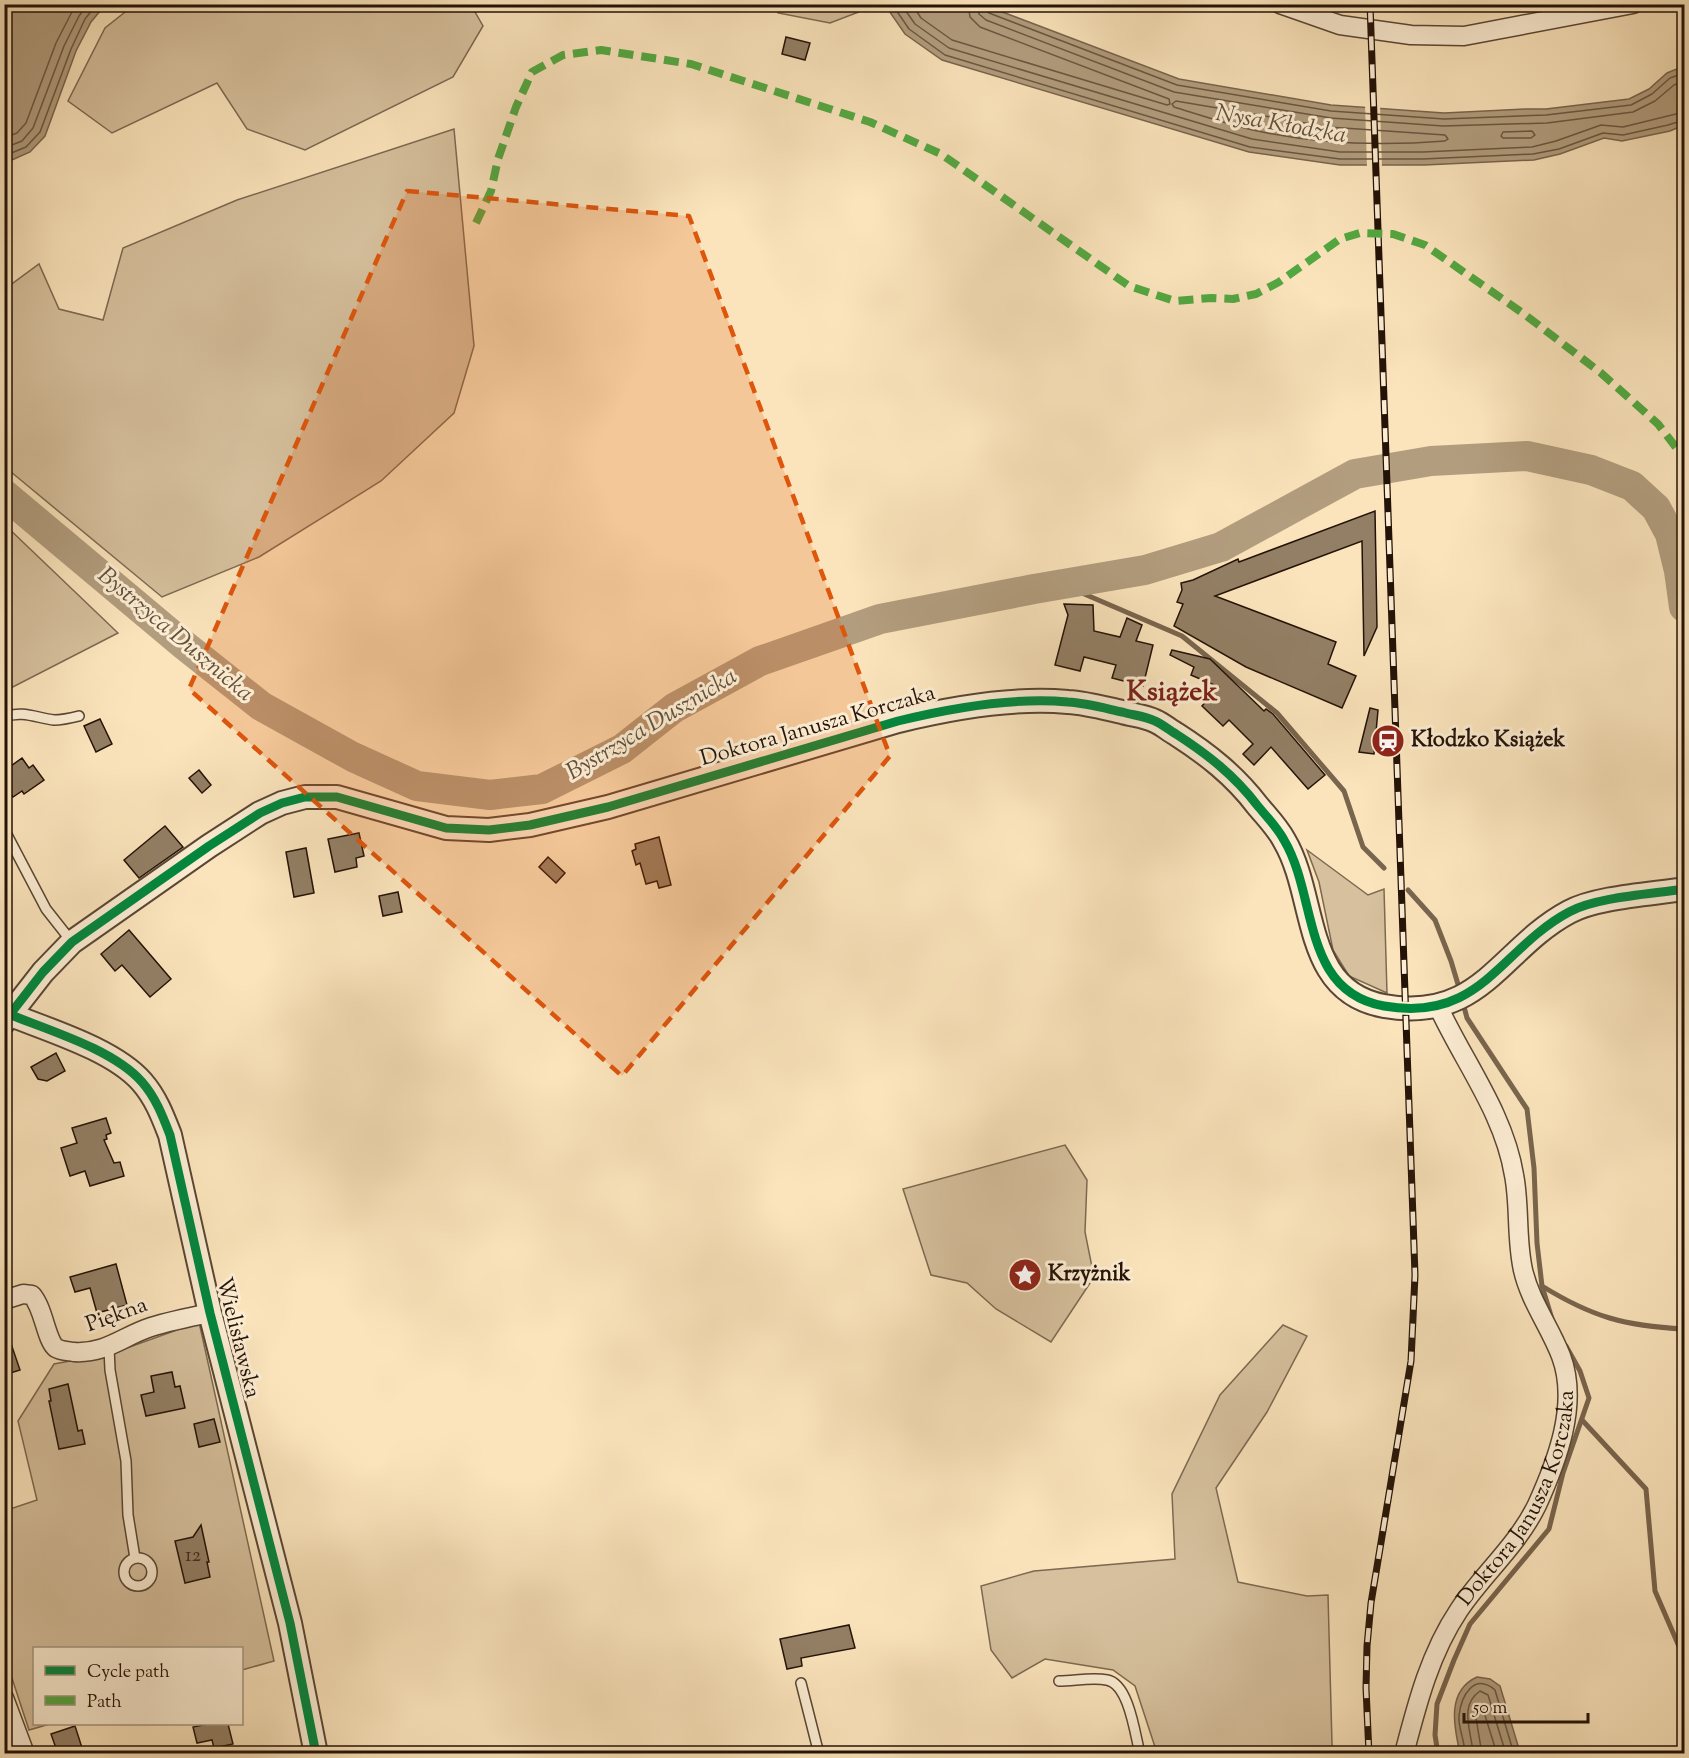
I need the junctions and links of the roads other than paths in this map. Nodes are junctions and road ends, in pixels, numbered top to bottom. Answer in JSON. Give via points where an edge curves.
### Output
{"nodes":[{"id":1,"x":1280,"y":4,"type":"edge"},
{"id":2,"x":1633,"y":4,"type":"edge"},
{"id":3,"x":79,"y":716,"type":"dead end"},
{"id":4,"x":4,"y":717,"type":"edge"},
{"id":5,"x":4,"y":829,"type":"edge"},
{"id":6,"x":1684,"y":889,"type":"edge"},
{"id":7,"x":72,"y":942,"type":"junction"},
{"id":8,"x":1438,"y":1006,"type":"junction"},
{"id":9,"x":8,"y":1018,"type":"edge"},
{"id":10,"x":4,"y":1300,"type":"edge"},
{"id":11,"x":210,"y":1313,"type":"junction"},
{"id":12,"x":109,"y":1348,"type":"junction"},
{"id":13,"x":135,"y":1558,"type":"dead end"},
{"id":14,"x":1059,"y":1682,"type":"dead end"},
{"id":15,"x":801,"y":1683,"type":"dead end"},
{"id":16,"x":4,"y":1698,"type":"edge"},
{"id":17,"x":25,"y":1754,"type":"edge"},
{"id":18,"x":316,"y":1754,"type":"edge"},
{"id":19,"x":819,"y":1754,"type":"edge"},
{"id":20,"x":1140,"y":1754,"type":"edge"},
{"id":21,"x":1404,"y":1754,"type":"edge"}],
"edges":[{"from":1,"to":2,"type":"street","via":[[1340,25],[1411,35],[1464,36]]},
{"from":3,"to":4,"type":"lane","via":[[54,720],[27,714]]},
{"from":5,"to":7,"type":"lane","via":[[46,909]]},
{"from":6,"to":8,"type":"street","name":"Doktora Janusza Korczaka","via":[[1589,904],[1571,911],[1548,925],[1470,993]]},
{"from":7,"to":8,"type":"street","name":"Doktora Janusza Korczaka","via":[[260,813],[305,797],[337,797],[446,828],[489,830],[530,825],[608,807],[871,728],[941,711],[1062,701],[1155,720],[1203,751],[1239,782],[1284,839],[1298,870],[1319,952],[1342,988],[1384,1006]]},
{"from":7,"to":9,"type":"street","name":"Doktora Janusza Korczaka"},
{"from":8,"to":21,"type":"street","name":"Doktora Janusza Korczaka","via":[[1489,1102],[1503,1137],[1515,1175],[1523,1269],[1531,1295],[1562,1357],[1569,1386],[1561,1444],[1536,1506],[1505,1555],[1459,1609],[1443,1638],[1426,1676]]},
{"from":9,"to":11,"type":"street","name":"Wielisławska","via":[[116,1060],[142,1082],[159,1108],[170,1136]]},
{"from":10,"to":12,"type":"street","name":"Piękna","via":[[32,1295],[42,1309],[51,1343],[58,1350],[87,1353]]},
{"from":11,"to":12,"type":"street","name":"Piękna","via":[[154,1326]]},
{"from":11,"to":18,"type":"street","name":"Wielisławska","via":[[290,1623]]},
{"from":12,"to":13,"type":"lane"},
{"from":14,"to":20,"type":"lane","via":[[1106,1680],[1117,1684],[1126,1699]]},
{"from":15,"to":19,"type":"lane"},
{"from":16,"to":17,"type":"street"}]}
